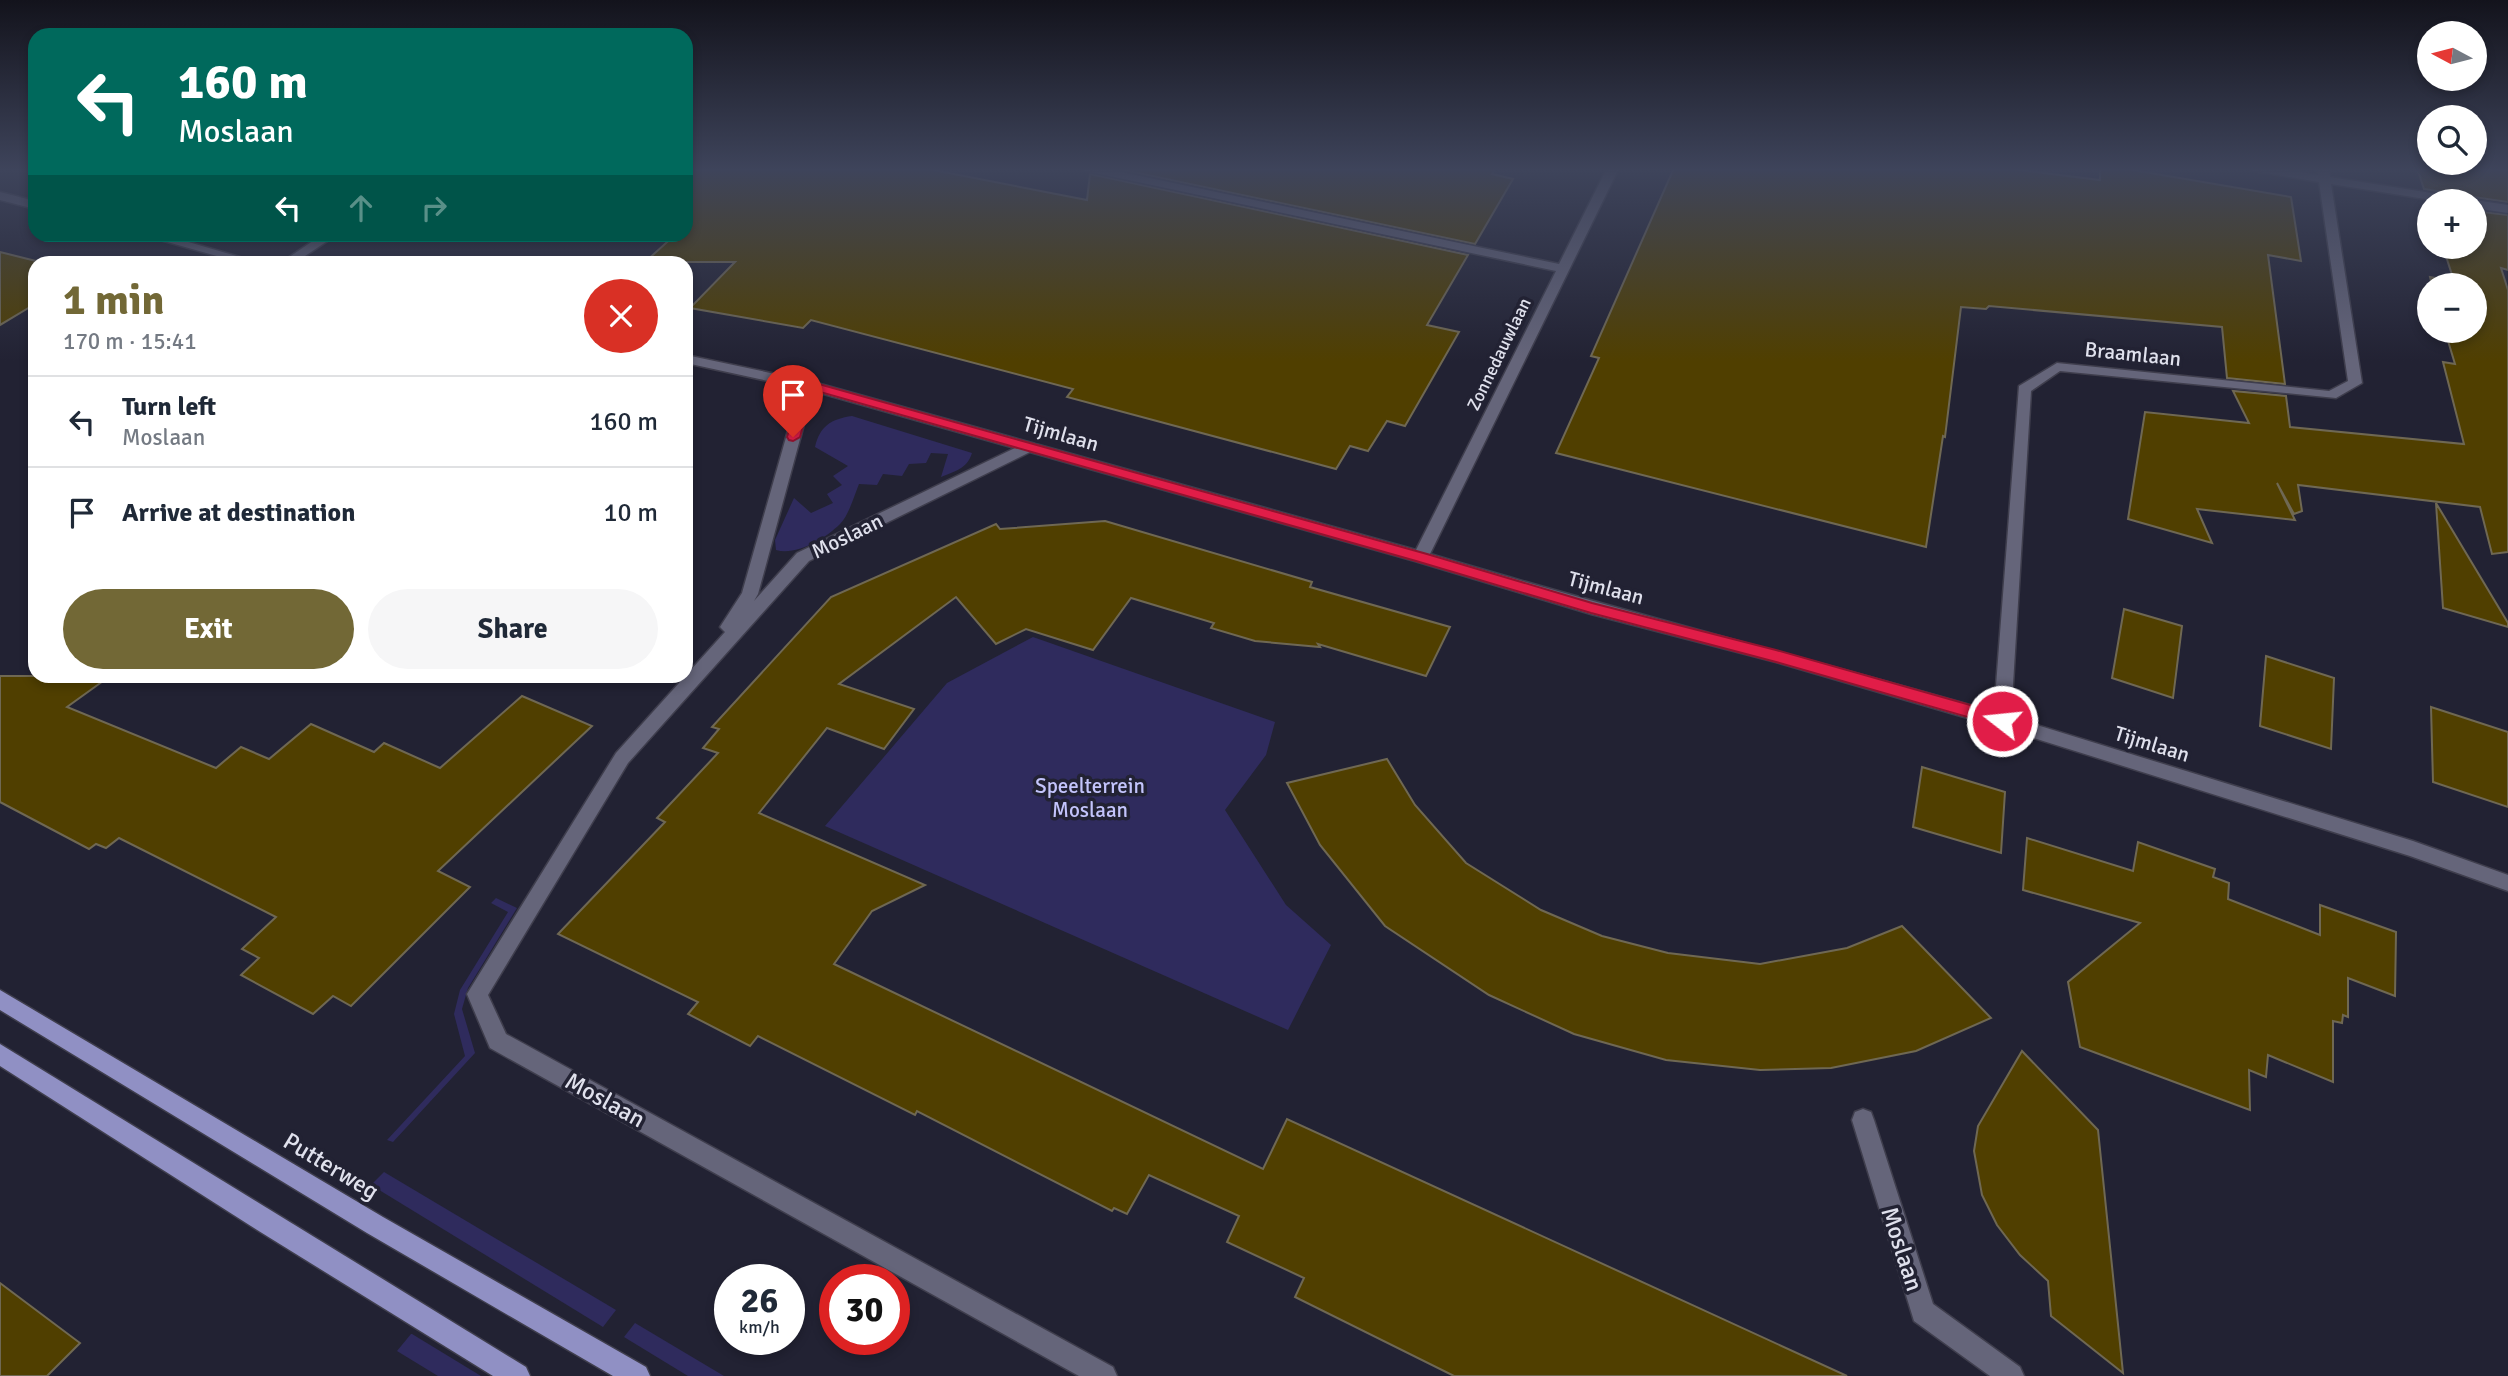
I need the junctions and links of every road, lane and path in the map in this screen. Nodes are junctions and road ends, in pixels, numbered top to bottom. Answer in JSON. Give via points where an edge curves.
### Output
{"nodes":[{"id":1,"x":1392,"y":232,"type":"edge"},
{"id":2,"x":1580,"y":232,"type":"edge"},
{"id":3,"x":2333,"y":232,"type":"edge"},
{"id":4,"x":175,"y":242,"type":"edge"},
{"id":5,"x":319,"y":242,"type":"edge"},
{"id":6,"x":228,"y":256,"type":"edge"},
{"id":7,"x":297,"y":256,"type":"edge"},
{"id":8,"x":1562,"y":268,"type":"junction"},
{"id":9,"x":693,"y":360,"type":"edge"},
{"id":10,"x":808,"y":385,"type":"junction"},
{"id":11,"x":1026,"y":448,"type":"junction"},
{"id":12,"x":1422,"y":557,"type":"junction"},
{"id":13,"x":702,"y":669,"type":"junction"},
{"id":14,"x":693,"y":679,"type":"edge"},
{"id":15,"x":689,"y":683,"type":"edge"},
{"id":16,"x":2002,"y":721,"type":"junction"},
{"id":17,"x":2508,"y":883,"type":"edge"},
{"id":18,"x":0,"y":999,"type":"edge"},
{"id":19,"x":0,"y":1054,"type":"edge"},
{"id":20,"x":1863,"y":1120,"type":"dead end"},
{"id":21,"x":517,"y":1376,"type":"edge"},
{"id":22,"x":637,"y":1376,"type":"edge"},
{"id":23,"x":1104,"y":1376,"type":"edge"},
{"id":24,"x":2011,"y":1376,"type":"edge"}],
"edges":[{"from":1,"to":8,"type":"street"},
{"from":2,"to":8,"type":"street","name":"Zonnedauwlaan"},
{"from":3,"to":16,"type":"street","name":"Braamlaan","via":[[2355,383],[2331,395],[2057,367],[2024,389]]},
{"from":4,"to":6,"type":"street"},
{"from":5,"to":7,"type":"street"},
{"from":8,"to":12,"type":"street","name":"Zonnedauwlaan"},
{"from":9,"to":10,"type":"street","name":"Tijmlaan"},
{"from":10,"to":11,"type":"street","name":"Tijmlaan"},
{"from":10,"to":13,"type":"street","name":"Moslaan","via":[[750,594]]},
{"from":11,"to":12,"type":"street","name":"Tijmlaan"},
{"from":11,"to":13,"type":"street","name":"Moslaan","via":[[803,558]]},
{"from":12,"to":16,"type":"street","name":"Tijmlaan"},
{"from":13,"to":14,"type":"street","name":"Moslaan"},
{"from":15,"to":23,"type":"street","name":"Moslaan","via":[[622,758],[477,994],[498,1041]]},
{"from":16,"to":17,"type":"street","name":"Tijmlaan"},
{"from":18,"to":22,"type":"main road","name":"Putterweg"},
{"from":19,"to":21,"type":"main road"},
{"from":20,"to":24,"type":"street","name":"Moslaan","via":[[1923,1312]]}]}
